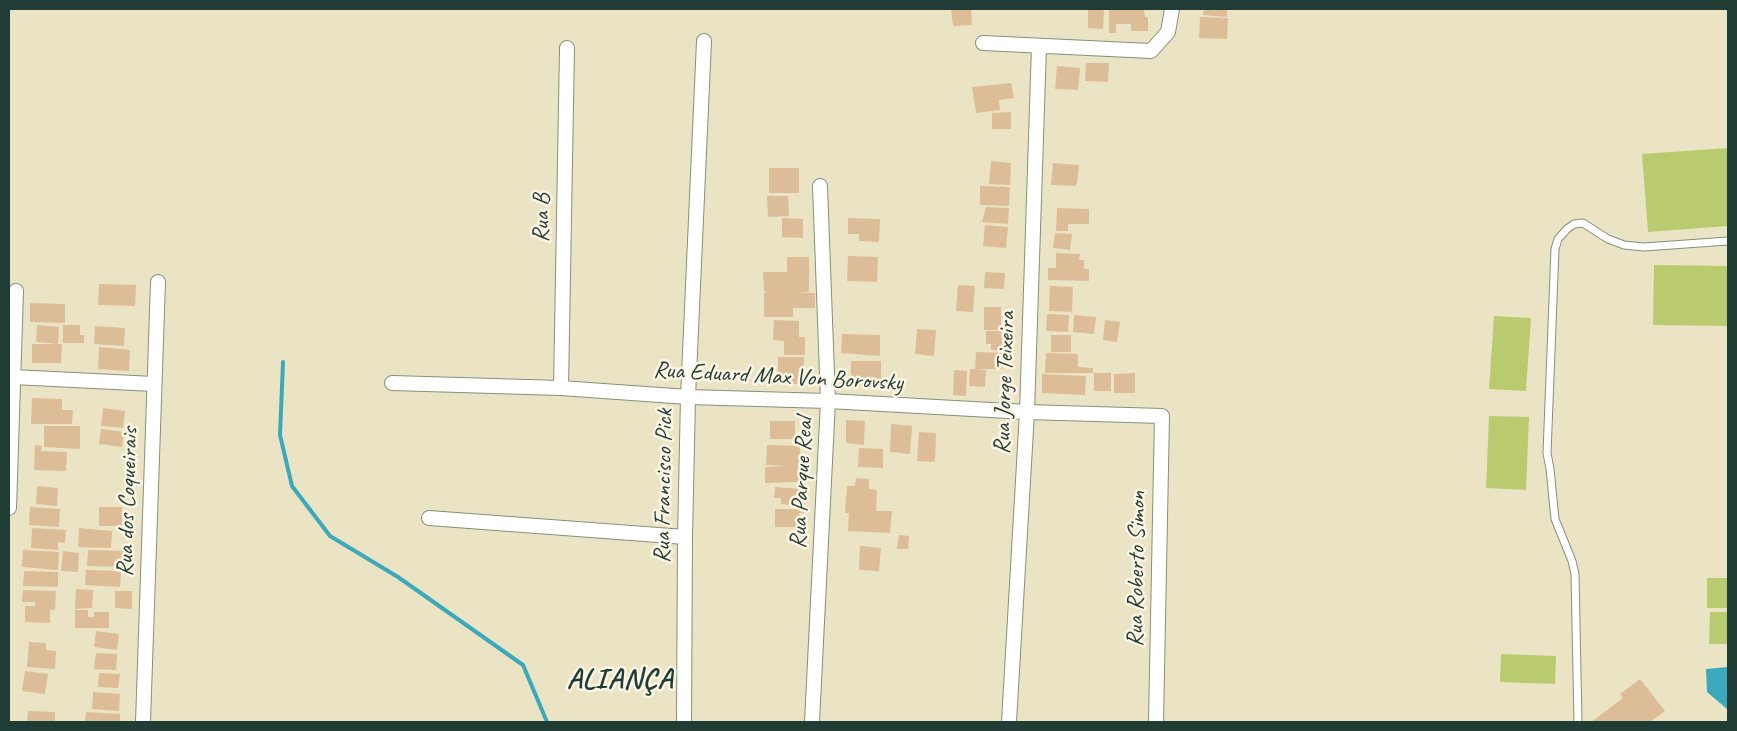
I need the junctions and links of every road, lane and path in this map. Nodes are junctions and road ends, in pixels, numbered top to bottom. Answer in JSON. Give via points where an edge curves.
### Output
{"nodes":[{"id":1,"x":1172,"y":9,"type":"edge"},
{"id":2,"x":704,"y":41,"type":"dead end"},
{"id":3,"x":983,"y":43,"type":"dead end"},
{"id":4,"x":1039,"y":46,"type":"junction"},
{"id":5,"x":567,"y":48,"type":"dead end"},
{"id":6,"x":820,"y":186,"type":"dead end"},
{"id":7,"x":1728,"y":241,"type":"edge"},
{"id":8,"x":158,"y":282,"type":"dead end"},
{"id":9,"x":16,"y":291,"type":"dead end"},
{"id":10,"x":13,"y":377,"type":"junction"},
{"id":11,"x":392,"y":383,"type":"dead end"},
{"id":12,"x":154,"y":384,"type":"junction"},
{"id":13,"x":561,"y":388,"type":"junction"},
{"id":14,"x":688,"y":397,"type":"junction"},
{"id":15,"x":828,"y":401,"type":"junction"},
{"id":16,"x":1027,"y":412,"type":"junction"},
{"id":17,"x":1162,"y":416,"type":"joint"},
{"id":18,"x":9,"y":508,"type":"edge"},
{"id":19,"x":429,"y":518,"type":"dead end"},
{"id":20,"x":685,"y":537,"type":"junction"},
{"id":21,"x":143,"y":722,"type":"edge"},
{"id":22,"x":684,"y":722,"type":"edge"},
{"id":23,"x":812,"y":722,"type":"edge"},
{"id":24,"x":1009,"y":722,"type":"edge"},
{"id":25,"x":1156,"y":722,"type":"edge"},
{"id":26,"x":1578,"y":722,"type":"edge"}],
"edges":[{"from":1,"to":4,"type":"street","via":[[1168,32],[1151,51]]},
{"from":2,"to":14,"type":"street","name":"Rua Francisco Pick"},
{"from":3,"to":4,"type":"street"},
{"from":4,"to":16,"type":"street","name":"Rua Jorge Teixeira"},
{"from":5,"to":13,"type":"street","name":"Rua B"},
{"from":6,"to":15,"type":"street","name":"Rua Parque Real"},
{"from":7,"to":26,"type":"lane","via":[[1644,247],[1624,245],[1583,223],[1574,224],[1558,238],[1547,453],[1555,519],[1575,574]]},
{"from":8,"to":12,"type":"street","name":"Rua dos Coqueirais"},
{"from":9,"to":10,"type":"street"},
{"from":10,"to":12,"type":"street"},
{"from":10,"to":18,"type":"street"},
{"from":11,"to":13,"type":"street","name":"Rua Eduard Max Von Borovsky"},
{"from":12,"to":21,"type":"street","name":"Rua dos Coqueirais"},
{"from":13,"to":14,"type":"street","name":"Rua Eduard Max Von Borovsky"},
{"from":14,"to":15,"type":"street","name":"Rua Eduard Max Von Borovsky"},
{"from":14,"to":20,"type":"street","name":"Rua Francisco Pick"},
{"from":15,"to":16,"type":"street","name":"Rua Eduard Max Von Borovsky"},
{"from":15,"to":23,"type":"street","name":"Rua Parque Real"},
{"from":16,"to":17,"type":"street","name":"Rua Eduard Max Von Borovsky"},
{"from":16,"to":24,"type":"street","name":"Rua Jorge Teixeira"},
{"from":17,"to":25,"type":"street","name":"Rua Roberto Simon"},
{"from":19,"to":20,"type":"street"},
{"from":20,"to":22,"type":"street","name":"Rua Francisco Pick"}]}
